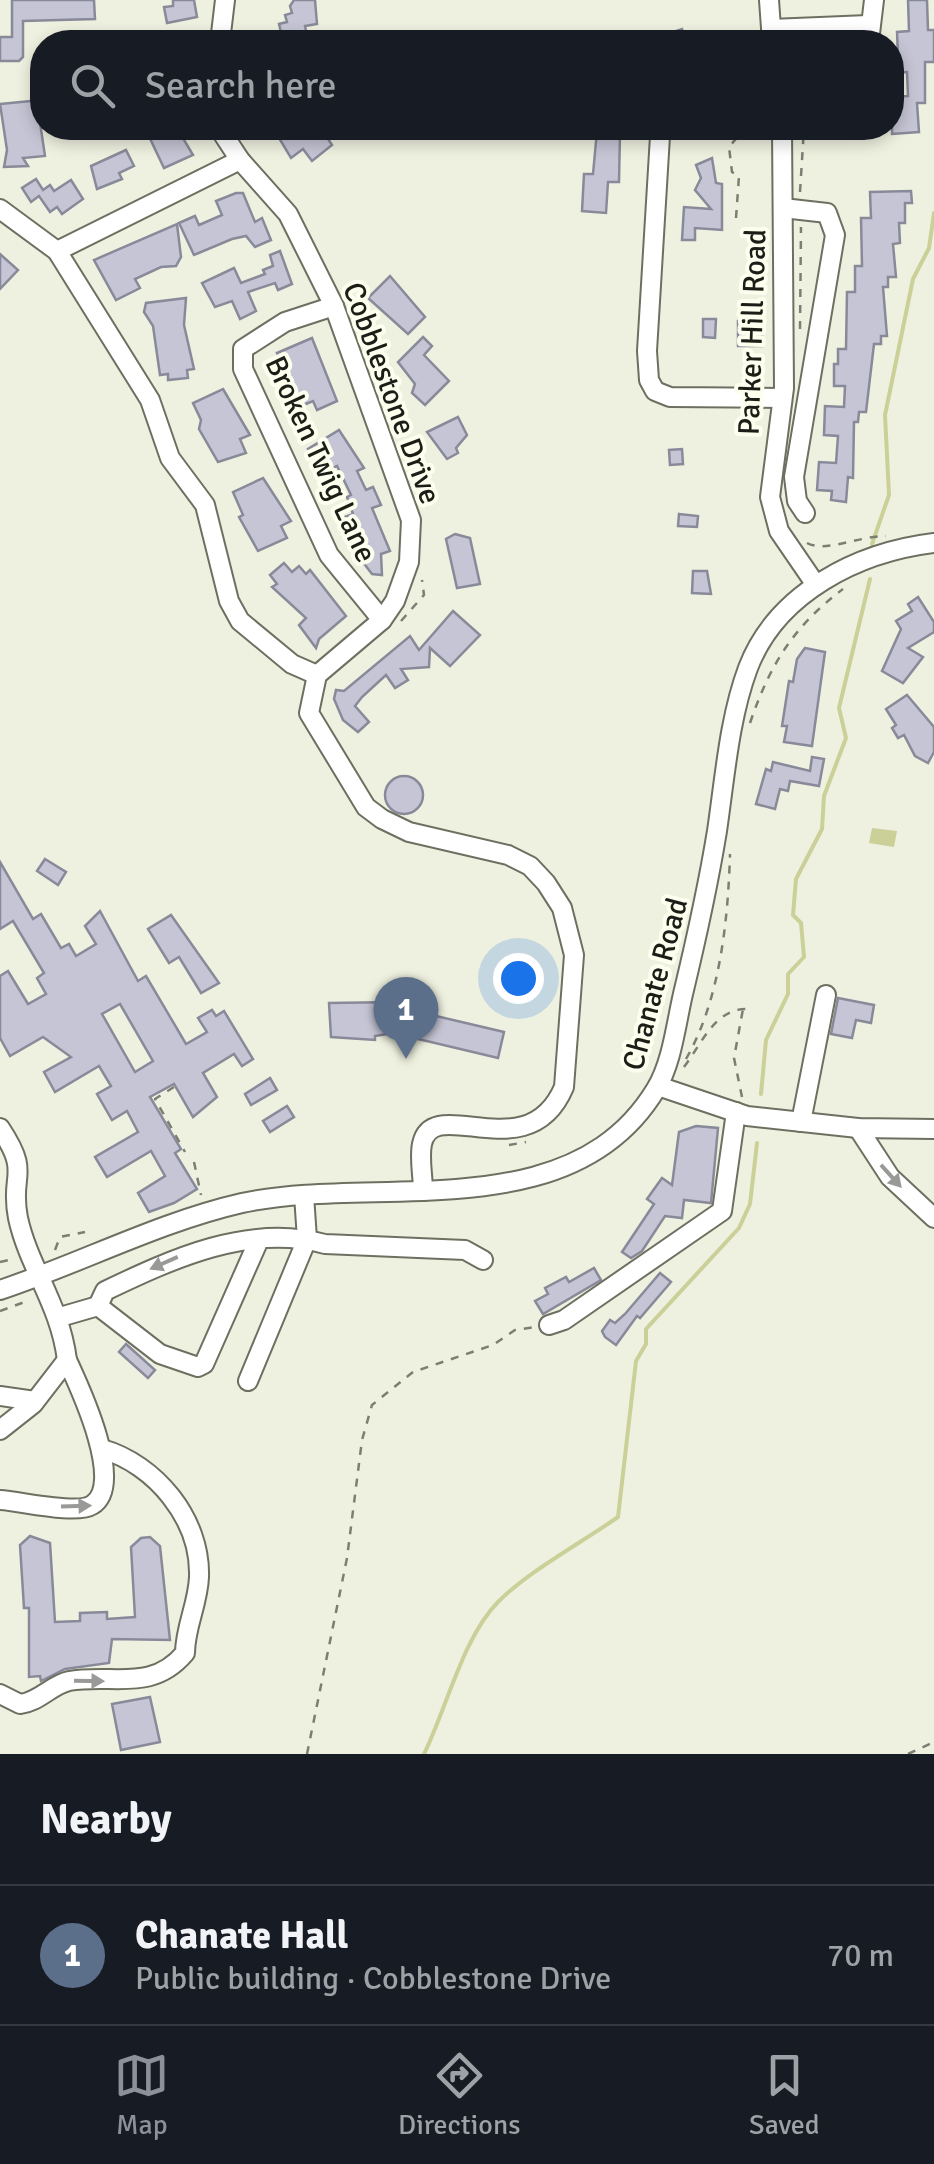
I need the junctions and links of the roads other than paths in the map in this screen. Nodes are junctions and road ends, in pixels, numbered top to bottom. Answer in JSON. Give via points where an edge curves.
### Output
{"nodes":[{"id":1,"x":225,"y":0,"type":"edge"},
{"id":2,"x":769,"y":0,"type":"edge"},
{"id":3,"x":874,"y":0,"type":"edge"},
{"id":4,"x":221,"y":30,"type":"edge"},
{"id":5,"x":772,"y":30,"type":"edge"},
{"id":6,"x":870,"y":30,"type":"edge"},
{"id":7,"x":227,"y":140,"type":"edge"},
{"id":8,"x":660,"y":140,"type":"edge"},
{"id":9,"x":782,"y":140,"type":"edge"},
{"id":10,"x":240,"y":160,"type":"junction"},
{"id":11,"x":0,"y":208,"type":"edge"},
{"id":12,"x":783,"y":208,"type":"junction"},
{"id":13,"x":57,"y":251,"type":"junction"},
{"id":14,"x":334,"y":306,"type":"junction"},
{"id":15,"x":807,"y":389,"type":"junction"},
{"id":16,"x":783,"y":393,"type":"junction"},
{"id":17,"x":805,"y":512,"type":"dead end"},
{"id":18,"x":934,"y":543,"type":"edge"},
{"id":19,"x":816,"y":585,"type":"junction"},
{"id":20,"x":389,"y":623,"type":"junction"},
{"id":21,"x":317,"y":674,"type":"junction"},
{"id":22,"x":826,"y":994,"type":"dead end"},
{"id":23,"x":658,"y":1086,"type":"junction"},
{"id":24,"x":740,"y":1108,"type":"junction"},
{"id":25,"x":801,"y":1122,"type":"junction"},
{"id":26,"x":0,"y":1128,"type":"edge"},
{"id":27,"x":858,"y":1128,"type":"junction"},
{"id":28,"x":934,"y":1129,"type":"edge"},
{"id":29,"x":423,"y":1191,"type":"junction"},
{"id":30,"x":304,"y":1194,"type":"junction"},
{"id":31,"x":192,"y":1217,"type":"junction"},
{"id":32,"x":934,"y":1218,"type":"edge"},
{"id":33,"x":307,"y":1239,"type":"junction"},
{"id":34,"x":258,"y":1242,"type":"junction"},
{"id":35,"x":203,"y":1249,"type":"junction"},
{"id":36,"x":482,"y":1260,"type":"dead end"},
{"id":37,"x":41,"y":1276,"type":"junction"},
{"id":38,"x":0,"y":1290,"type":"edge"},
{"id":39,"x":98,"y":1306,"type":"junction"},
{"id":40,"x":60,"y":1317,"type":"junction"},
{"id":41,"x":549,"y":1325,"type":"road end"},
{"id":42,"x":68,"y":1360,"type":"junction"},
{"id":43,"x":248,"y":1381,"type":"dead end"},
{"id":44,"x":0,"y":1396,"type":"edge"},
{"id":45,"x":36,"y":1401,"type":"junction"},
{"id":46,"x":0,"y":1430,"type":"edge"},
{"id":47,"x":102,"y":1449,"type":"junction"},
{"id":48,"x":0,"y":1500,"type":"edge"},
{"id":49,"x":0,"y":1694,"type":"edge"}],
"edges":[{"from":1,"to":4,"type":"street"},
{"from":2,"to":5,"type":"street"},
{"from":3,"to":6,"type":"street"},
{"from":7,"to":10,"type":"street","name":"Cobblestone Drive"},
{"from":8,"to":16,"type":"street","via":[[648,380],[670,397]]},
{"from":9,"to":12,"type":"street","name":"Parker Hill Road"},
{"from":10,"to":13,"type":"street"},
{"from":10,"to":14,"type":"street","name":"Cobblestone Drive","via":[[288,214]]},
{"from":11,"to":13,"type":"street"},
{"from":12,"to":15,"type":"street","name":"Parker Hill Road","via":[[821,210],[834,222]]},
{"from":12,"to":16,"type":"street","name":"Parker Hill Road"},
{"from":13,"to":21,"type":"street","via":[[150,400],[170,458],[205,504],[240,621],[292,664]]},
{"from":14,"to":20,"type":"street","name":"Cobblestone Drive","via":[[411,520],[408,562]]},
{"from":14,"to":20,"type":"street","name":"Broken Twig Lane","via":[[285,322],[243,348],[242,369],[328,555]]},
{"from":15,"to":16,"type":"street"},
{"from":15,"to":17,"type":"street","name":"Parker Hill Road","via":[[794,476]]},
{"from":16,"to":19,"type":"street","name":"Parker Hill Road","via":[[773,515]]},
{"from":18,"to":19,"type":"street","name":"Chanate Road","via":[[882,554]]},
{"from":19,"to":23,"type":"street","name":"Chanate Road","via":[[769,632],[748,666],[707,897]]},
{"from":20,"to":21,"type":"street","name":"Cobblestone Drive"},
{"from":21,"to":29,"type":"street","via":[[309,712],[366,807],[409,832],[530,866],[562,908],[572,934],[564,1087],[555,1108],[515,1130],[449,1124],[430,1131],[422,1146]]},
{"from":22,"to":25,"type":"street"},
{"from":23,"to":24,"type":"street"},
{"from":23,"to":29,"type":"street","name":"Chanate Road","via":[[611,1136],[557,1169],[496,1186]]},
{"from":24,"to":25,"type":"street"},
{"from":24,"to":41,"type":"street","via":[[722,1211]]},
{"from":25,"to":27,"type":"street"},
{"from":26,"to":37,"type":"street","via":[[17,1153],[18,1218]]},
{"from":27,"to":28,"type":"street"},
{"from":27,"to":32,"type":"street","one_way":true,"via":[[890,1177]]},
{"from":29,"to":30,"type":"street","name":"Chanate Road"},
{"from":30,"to":31,"type":"street","name":"Chanate Road"},
{"from":30,"to":33,"type":"street"},
{"from":31,"to":35,"type":"street"},
{"from":31,"to":37,"type":"street","name":"Chanate Road"},
{"from":33,"to":34,"type":"street"},
{"from":33,"to":36,"type":"street","via":[[466,1250]]},
{"from":33,"to":43,"type":"street"},
{"from":34,"to":35,"type":"street"},
{"from":34,"to":39,"type":"street","via":[[204,1364],[160,1354]]},
{"from":35,"to":39,"type":"street","one_way":true,"via":[[105,1291]]},
{"from":37,"to":38,"type":"street","name":"Chanate Road"},
{"from":37,"to":40,"type":"street"},
{"from":39,"to":40,"type":"street"},
{"from":40,"to":42,"type":"street"},
{"from":42,"to":45,"type":"street"},
{"from":42,"to":47,"type":"street"},
{"from":44,"to":45,"type":"street"},
{"from":45,"to":46,"type":"street"},
{"from":48,"to":47,"type":"street","one_way":true,"via":[[79,1510],[94,1505],[101,1495]]},
{"from":49,"to":47,"type":"street","one_way":true,"via":[[20,1704],[70,1681],[143,1680],[173,1667],[185,1653],[200,1575],[187,1522],[143,1468]]}]}
